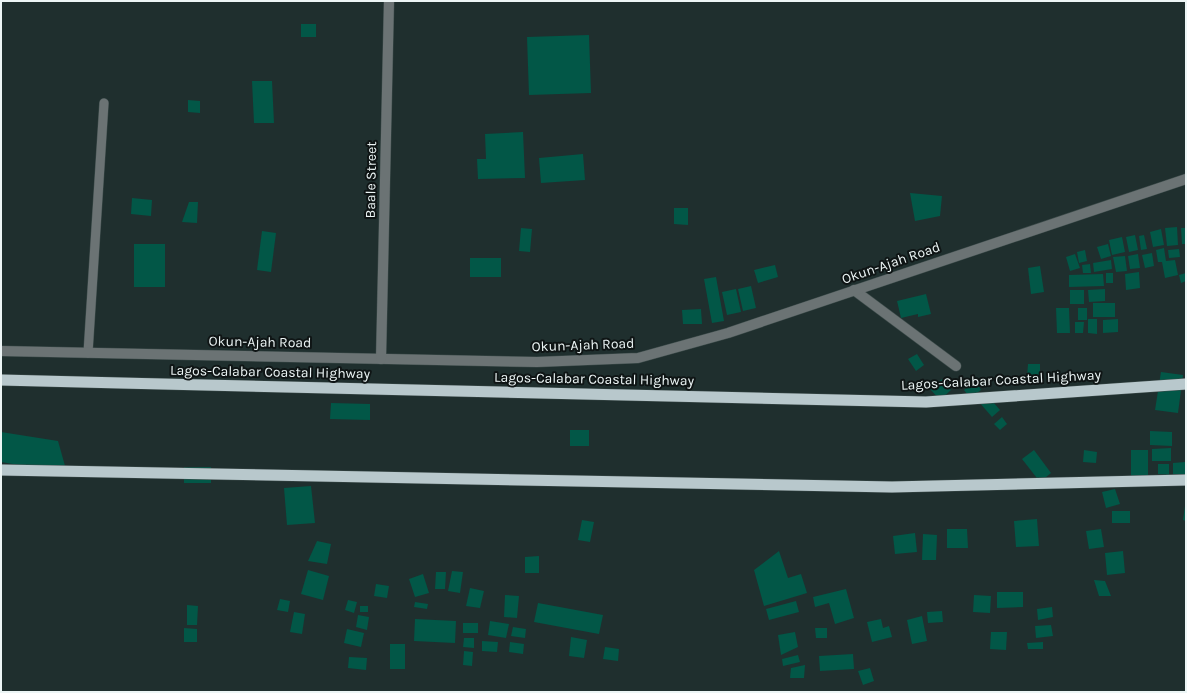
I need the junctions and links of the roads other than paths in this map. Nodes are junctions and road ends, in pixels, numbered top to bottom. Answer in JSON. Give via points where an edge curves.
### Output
{"nodes":[{"id":1,"x":389,"y":1,"type":"edge"},
{"id":2,"x":104,"y":103,"type":"dead end"},
{"id":3,"x":1186,"y":179,"type":"edge"},
{"id":4,"x":854,"y":290,"type":"junction"},
{"id":5,"x":1,"y":351,"type":"edge"},
{"id":6,"x":88,"y":353,"type":"junction"},
{"id":7,"x":381,"y":359,"type":"junction"},
{"id":8,"x":956,"y":366,"type":"dead end"},
{"id":9,"x":1,"y":380,"type":"edge"},
{"id":10,"x":1186,"y":384,"type":"edge"},
{"id":11,"x":1,"y":470,"type":"edge"},
{"id":12,"x":1186,"y":480,"type":"edge"}],
"edges":[{"from":1,"to":7,"type":"street","name":"Baale Street"},
{"from":2,"to":6,"type":"lane"},
{"from":3,"to":4,"type":"street","name":"Okun-Ajah Road"},
{"from":4,"to":7,"type":"street","name":"Okun-Ajah Road","via":[[728,333],[638,358],[538,362]]},
{"from":4,"to":8,"type":"street"},
{"from":5,"to":6,"type":"street","name":"Okun-Ajah Road"},
{"from":6,"to":7,"type":"street","name":"Okun-Ajah Road"},
{"from":9,"to":10,"type":"highway","name":"Lagos-Calabar Coastal Highway","via":[[926,402]]},
{"from":11,"to":12,"type":"highway","via":[[892,487]]}]}
